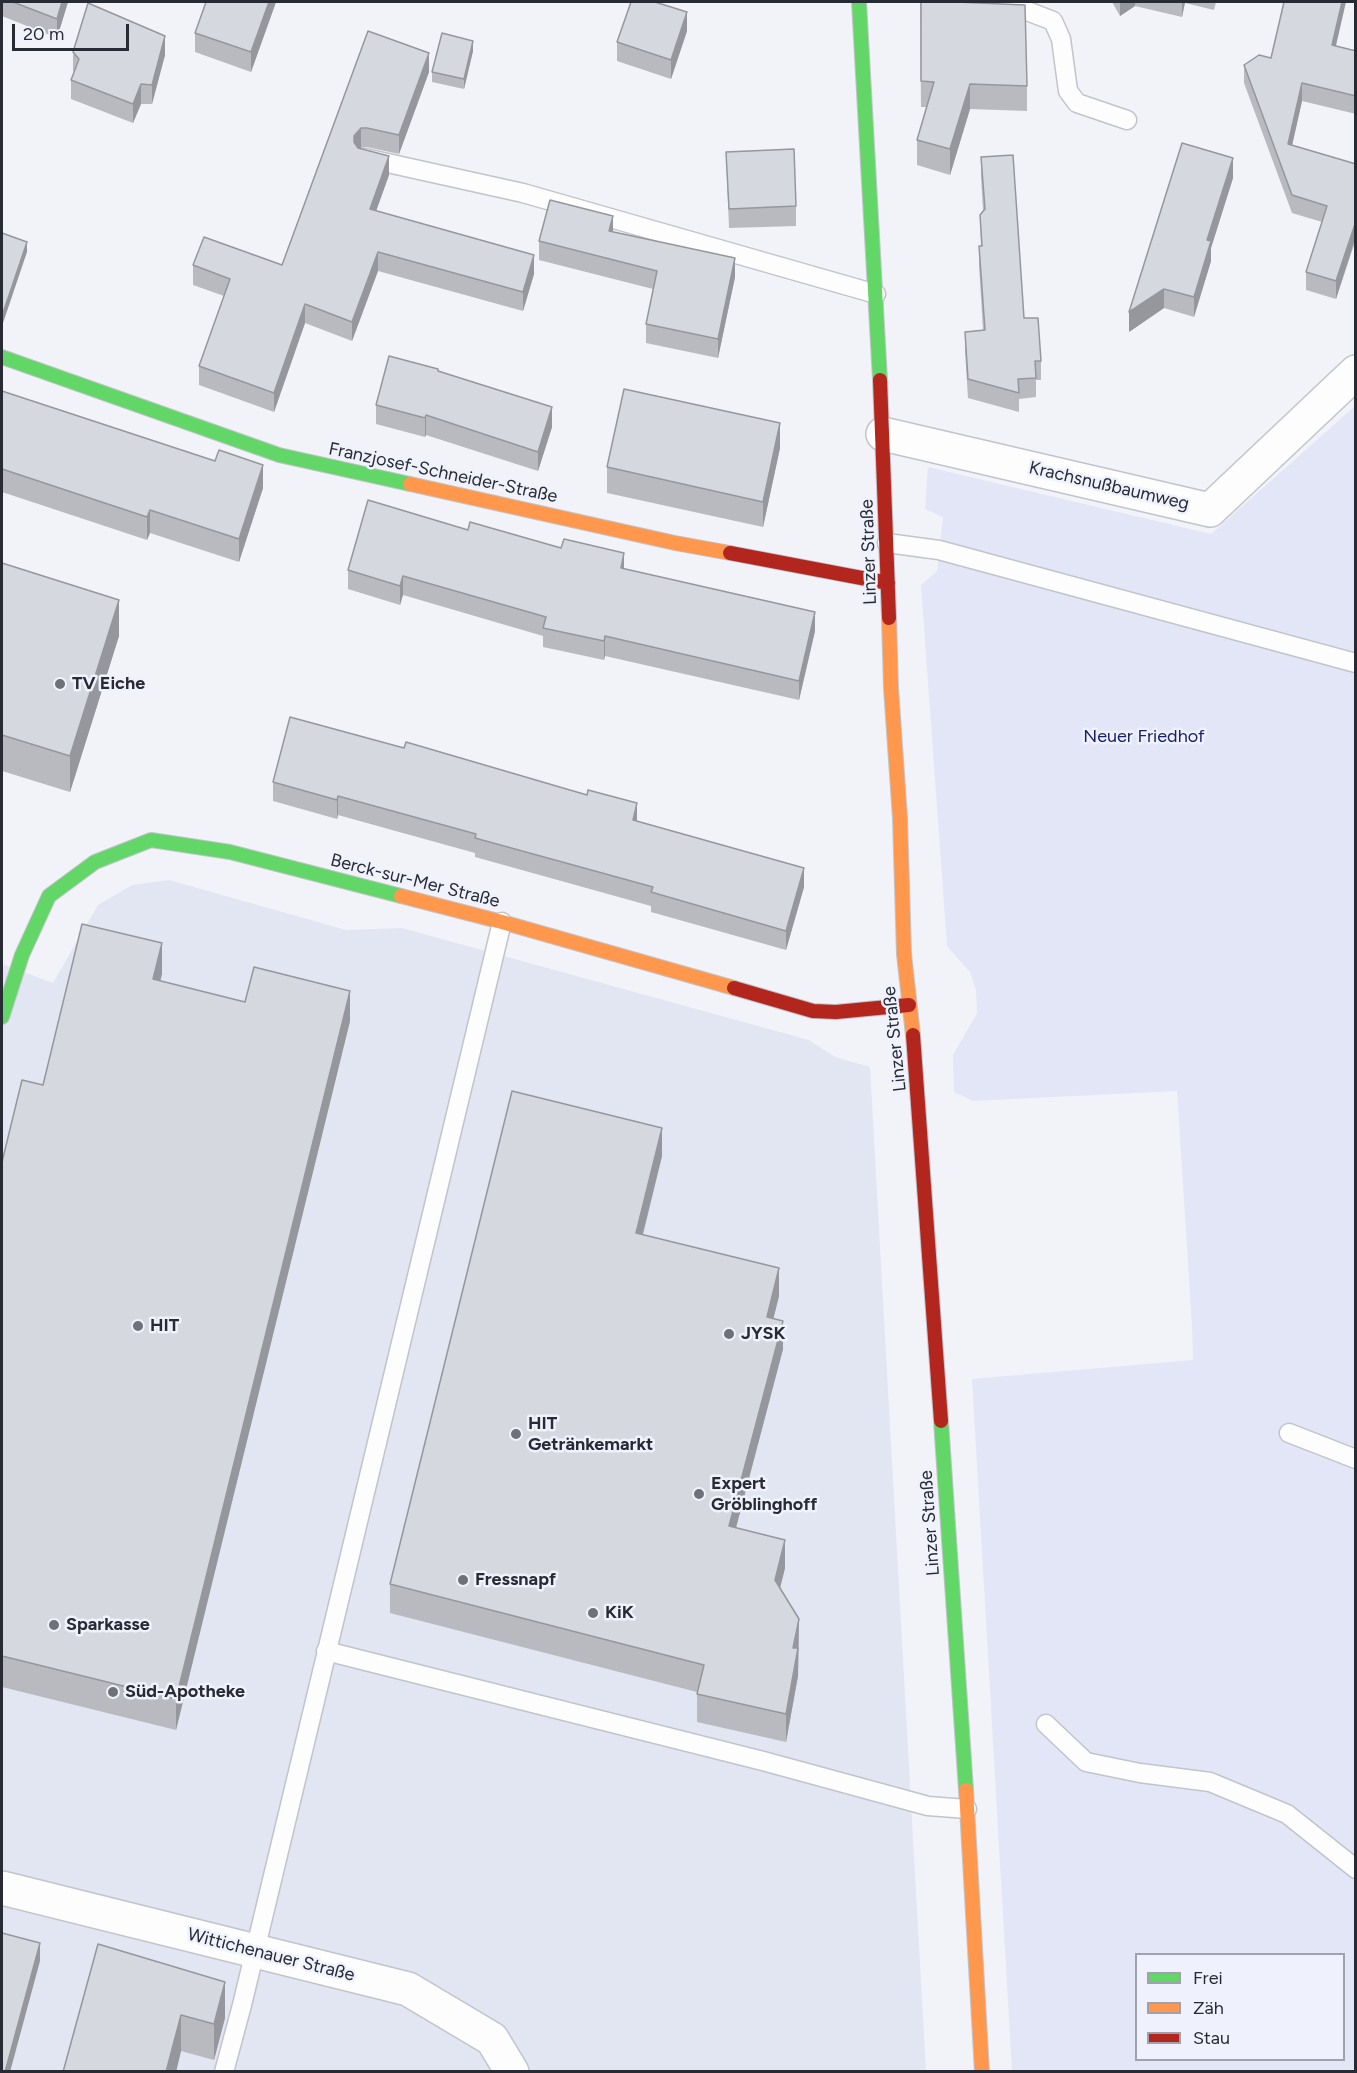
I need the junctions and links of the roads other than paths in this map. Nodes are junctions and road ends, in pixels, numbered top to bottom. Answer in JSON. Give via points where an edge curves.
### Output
{"nodes":[{"id":1,"x":859,"y":2,"type":"edge"},
{"id":2,"x":1004,"y":2,"type":"edge"},
{"id":3,"x":1127,"y":120,"type":"dead end"},
{"id":4,"x":365,"y":158,"type":"edge"},
{"id":5,"x":876,"y":294,"type":"junction"},
{"id":6,"x":2,"y":357,"type":"edge"},
{"id":7,"x":1356,"y":372,"type":"edge"},
{"id":8,"x":884,"y":434,"type":"junction"},
{"id":9,"x":887,"y":543,"type":"junction"},
{"id":10,"x":888,"y":583,"type":"junction"},
{"id":11,"x":1356,"y":663,"type":"edge"},
{"id":12,"x":502,"y":922,"type":"junction"},
{"id":13,"x":909,"y":1005,"type":"junction"},
{"id":14,"x":2,"y":1017,"type":"edge"},
{"id":15,"x":1289,"y":1433,"type":"dead end"},
{"id":16,"x":1356,"y":1459,"type":"edge"},
{"id":17,"x":326,"y":1651,"type":"junction"},
{"id":18,"x":1046,"y":1724,"type":"dead end"},
{"id":19,"x":967,"y":1809,"type":"junction"},
{"id":20,"x":1356,"y":1869,"type":"edge"},
{"id":21,"x":2,"y":1888,"type":"edge"},
{"id":22,"x":254,"y":1951,"type":"junction"},
{"id":23,"x":224,"y":2072,"type":"edge"},
{"id":24,"x":512,"y":2072,"type":"edge"},
{"id":25,"x":982,"y":2072,"type":"edge"}],
"edges":[{"from":1,"to":5,"type":"street","name":"Linzer Straße"},
{"from":2,"to":3,"type":"lane","via":[[1053,21],[1062,39],[1068,92],[1077,103]]},
{"from":4,"to":5,"type":"lane","via":[[523,193]]},
{"from":5,"to":8,"type":"street","name":"Linzer Straße"},
{"from":6,"to":10,"type":"street","name":"Franzjosef-Schneider-Straße","via":[[279,455],[675,543]]},
{"from":7,"to":8,"type":"street","name":"Krachsnußbaumweg","via":[[1210,510]]},
{"from":8,"to":9,"type":"street","name":"Linzer Straße"},
{"from":9,"to":10,"type":"street","name":"Linzer Straße"},
{"from":9,"to":11,"type":"lane","via":[[939,550]]},
{"from":10,"to":13,"type":"street","name":"Linzer Straße"},
{"from":12,"to":13,"type":"street","name":"Berck-sur-Mer Straße","via":[[813,1011]]},
{"from":12,"to":14,"type":"street","name":"Berck-sur-Mer Straße","via":[[230,852],[150,840],[95,862],[49,896],[22,955]]},
{"from":12,"to":17,"type":"lane"},
{"from":13,"to":19,"type":"street","name":"Linzer Straße","via":[[916,1058]]},
{"from":15,"to":16,"type":"lane"},
{"from":17,"to":19,"type":"lane","via":[[928,1806]]},
{"from":17,"to":22,"type":"lane"},
{"from":18,"to":20,"type":"lane","via":[[1086,1762],[1210,1782],[1287,1814]]},
{"from":19,"to":25,"type":"street","name":"Linzer Straße"},
{"from":21,"to":22,"type":"street","name":"Wittichenauer Straße"},
{"from":22,"to":23,"type":"lane"},
{"from":22,"to":24,"type":"street","name":"Wittichenauer Straße","via":[[408,1989],[492,2039]]}]}
